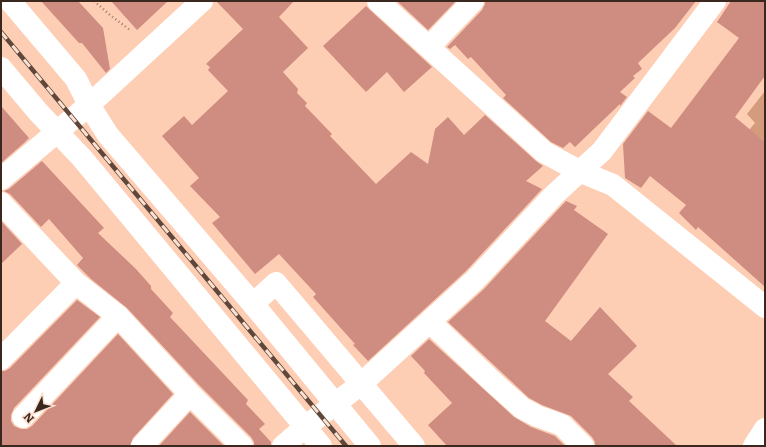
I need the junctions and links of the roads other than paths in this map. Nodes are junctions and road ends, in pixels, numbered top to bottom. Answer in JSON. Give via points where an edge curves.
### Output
{"nodes":[{"id":1,"x":10,"y":1,"type":"edge"},
{"id":2,"x":202,"y":1,"type":"edge"},
{"id":3,"x":378,"y":1,"type":"edge"},
{"id":4,"x":473,"y":1,"type":"edge"},
{"id":5,"x":715,"y":1,"type":"edge"},
{"id":6,"x":429,"y":47,"type":"junction"},
{"id":7,"x":1,"y":68,"type":"edge"},
{"id":8,"x":89,"y":105,"type":"junction"},
{"id":9,"x":57,"y":132,"type":"junction"},
{"id":10,"x":579,"y":171,"type":"junction"},
{"id":11,"x":1,"y":179,"type":"edge"},
{"id":12,"x":1,"y":202,"type":"edge"},
{"id":13,"x":76,"y":282,"type":"junction"},
{"id":14,"x":253,"y":304,"type":"junction"},
{"id":15,"x":765,"y":307,"type":"edge"},
{"id":16,"x":118,"y":316,"type":"junction"},
{"id":17,"x":430,"y":322,"type":"junction"},
{"id":18,"x":1,"y":359,"type":"edge"},
{"id":19,"x":361,"y":384,"type":"junction"},
{"id":20,"x":190,"y":394,"type":"junction"},
{"id":21,"x":335,"y":404,"type":"junction"},
{"id":22,"x":23,"y":417,"type":"dead end"},
{"id":23,"x":305,"y":427,"type":"junction"},
{"id":24,"x":765,"y":429,"type":"edge"},
{"id":25,"x":142,"y":446,"type":"edge"},
{"id":26,"x":242,"y":446,"type":"edge"},
{"id":27,"x":283,"y":446,"type":"edge"},
{"id":28,"x":321,"y":446,"type":"edge"},
{"id":29,"x":370,"y":446,"type":"edge"},
{"id":30,"x":414,"y":446,"type":"edge"},
{"id":31,"x":583,"y":446,"type":"edge"},
{"id":32,"x":754,"y":446,"type":"edge"}],
"edges":[{"from":1,"to":8,"type":"street","via":[[76,79]]},
{"from":2,"to":8,"type":"street"},
{"from":3,"to":6,"type":"street"},
{"from":4,"to":6,"type":"street"},
{"from":5,"to":10,"type":"street","via":[[602,151]]},
{"from":6,"to":10,"type":"street","via":[[544,152]]},
{"from":7,"to":9,"type":"street"},
{"from":8,"to":9,"type":"street"},
{"from":8,"to":14,"type":"street","via":[[108,135]]},
{"from":9,"to":11,"type":"street"},
{"from":9,"to":23,"type":"street","via":[[82,158]]},
{"from":10,"to":15,"type":"street","via":[[613,185]]},
{"from":10,"to":17,"type":"street","via":[[475,280]]},
{"from":12,"to":13,"type":"street"},
{"from":13,"to":16,"type":"street"},
{"from":13,"to":18,"type":"street"},
{"from":14,"to":19,"type":"street","via":[[276,283]]},
{"from":14,"to":21,"type":"street"},
{"from":16,"to":20,"type":"street"},
{"from":16,"to":22,"type":"street"},
{"from":17,"to":19,"type":"street"},
{"from":17,"to":31,"type":"street","via":[[522,408],[562,425]]},
{"from":19,"to":21,"type":"street"},
{"from":19,"to":30,"type":"street"},
{"from":20,"to":25,"type":"street"},
{"from":20,"to":26,"type":"street"},
{"from":21,"to":23,"type":"street"},
{"from":21,"to":29,"type":"street"},
{"from":23,"to":27,"type":"street"},
{"from":23,"to":28,"type":"street"},
{"from":24,"to":32,"type":"street"}]}
